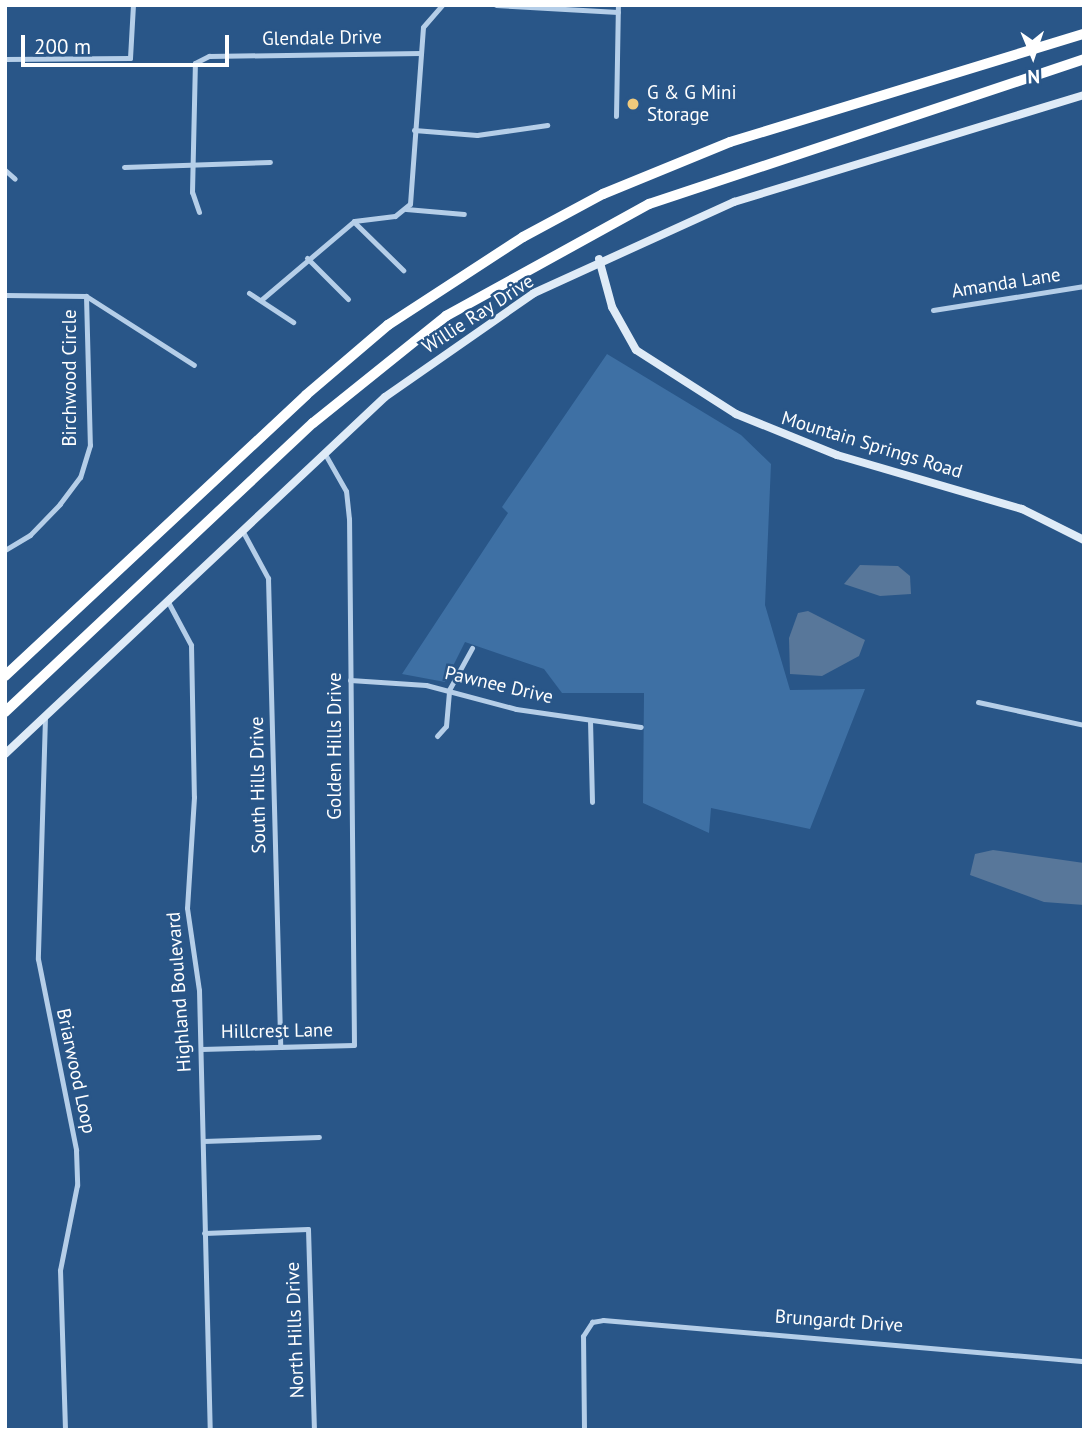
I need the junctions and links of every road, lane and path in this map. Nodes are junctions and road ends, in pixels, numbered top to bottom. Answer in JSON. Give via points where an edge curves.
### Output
{"nodes":[{"id":1,"x":133,"y":5,"type":"edge"},
{"id":2,"x":442,"y":5,"type":"edge"},
{"id":3,"x":496,"y":5,"type":"edge"},
{"id":4,"x":618,"y":8,"type":"edge"},
{"id":5,"x":1084,"y":34,"type":"edge"},
{"id":6,"x":421,"y":52,"type":"junction"},
{"id":7,"x":5,"y":59,"type":"edge"},
{"id":8,"x":1084,"y":59,"type":"edge"},
{"id":9,"x":1084,"y":95,"type":"edge"},
{"id":10,"x":616,"y":116,"type":"dead end"},
{"id":11,"x":547,"y":125,"type":"dead end"},
{"id":12,"x":414,"y":130,"type":"junction"},
{"id":13,"x":270,"y":162,"type":"dead end"},
{"id":14,"x":192,"y":166,"type":"junction"},
{"id":15,"x":124,"y":167,"type":"dead end"},
{"id":16,"x":5,"y":170,"type":"edge"},
{"id":17,"x":15,"y":179,"type":"dead end"},
{"id":18,"x":406,"y":209,"type":"junction"},
{"id":19,"x":199,"y":212,"type":"dead end"},
{"id":20,"x":464,"y":214,"type":"dead end"},
{"id":21,"x":354,"y":222,"type":"junction"},
{"id":22,"x":307,"y":258,"type":"junction"},
{"id":23,"x":599,"y":259,"type":"junction"},
{"id":24,"x":403,"y":270,"type":"dead end"},
{"id":25,"x":1084,"y":286,"type":"edge"},
{"id":26,"x":249,"y":293,"type":"dead end"},
{"id":27,"x":5,"y":295,"type":"edge"},
{"id":28,"x":86,"y":296,"type":"junction"},
{"id":29,"x":348,"y":299,"type":"dead end"},
{"id":30,"x":261,"y":300,"type":"junction"},
{"id":31,"x":933,"y":310,"type":"dead end"},
{"id":32,"x":293,"y":322,"type":"dead end"},
{"id":33,"x":194,"y":365,"type":"dead end"},
{"id":34,"x":325,"y":454,"type":"junction"},
{"id":35,"x":242,"y":530,"type":"junction"},
{"id":36,"x":1084,"y":540,"type":"edge"},
{"id":37,"x":5,"y":550,"type":"edge"},
{"id":38,"x":167,"y":600,"type":"junction"},
{"id":39,"x":472,"y":648,"type":"dead end"},
{"id":40,"x":5,"y":676,"type":"edge"},
{"id":41,"x":350,"y":680,"type":"junction"},
{"id":42,"x":449,"y":690,"type":"junction"},
{"id":43,"x":978,"y":702,"type":"dead end"},
{"id":44,"x":5,"y":712,"type":"edge"},
{"id":45,"x":45,"y":717,"type":"junction"},
{"id":46,"x":590,"y":720,"type":"junction"},
{"id":47,"x":1084,"y":725,"type":"edge"},
{"id":48,"x":640,"y":727,"type":"dead end"},
{"id":49,"x":437,"y":736,"type":"dead end"},
{"id":50,"x":5,"y":754,"type":"edge"},
{"id":51,"x":592,"y":802,"type":"dead end"},
{"id":52,"x":354,"y":1045,"type":"joint"},
{"id":53,"x":280,"y":1046,"type":"junction"},
{"id":54,"x":201,"y":1049,"type":"junction"},
{"id":55,"x":319,"y":1137,"type":"dead end"},
{"id":56,"x":203,"y":1141,"type":"junction"},
{"id":57,"x":204,"y":1233,"type":"junction"},
{"id":58,"x":1084,"y":1361,"type":"edge"},
{"id":59,"x":65,"y":1430,"type":"edge"},
{"id":60,"x":210,"y":1430,"type":"edge"},
{"id":61,"x":314,"y":1430,"type":"edge"},
{"id":62,"x":584,"y":1430,"type":"edge"}],
"edges":[{"from":1,"to":7,"type":"street","via":[[130,58]]},
{"from":2,"to":6,"type":"street","via":[[423,27]]},
{"from":3,"to":4,"type":"street"},
{"from":4,"to":10,"type":"street"},
{"from":5,"to":40,"type":"highway","via":[[730,142],[603,194],[523,237],[388,326],[306,394]]},
{"from":6,"to":12,"type":"street"},
{"from":6,"to":14,"type":"street","name":"Glendale Drive","via":[[209,56],[195,63]]},
{"from":8,"to":44,"type":"highway","via":[[649,204],[469,302],[313,423]]},
{"from":9,"to":23,"type":"street","name":"Willie Ray Drive","via":[[734,202]]},
{"from":11,"to":12,"type":"street","via":[[477,135]]},
{"from":12,"to":18,"type":"street"},
{"from":13,"to":14,"type":"street"},
{"from":14,"to":15,"type":"street"},
{"from":14,"to":19,"type":"street","name":"Glendale Drive"},
{"from":16,"to":17,"type":"street"},
{"from":18,"to":20,"type":"street"},
{"from":18,"to":21,"type":"street"},
{"from":21,"to":22,"type":"street"},
{"from":21,"to":24,"type":"street"},
{"from":22,"to":29,"type":"street"},
{"from":22,"to":30,"type":"street"},
{"from":23,"to":34,"type":"street","name":"Willie Ray Drive","via":[[462,340]]},
{"from":23,"to":36,"type":"street","name":"Mountain Springs Road","via":[[612,307],[636,350],[736,414],[837,455],[1022,509]]},
{"from":25,"to":31,"type":"street","name":"Amanda Lane"},
{"from":26,"to":30,"type":"street"},
{"from":27,"to":28,"type":"street","name":"Birchwood Circle"},
{"from":28,"to":33,"type":"street"},
{"from":28,"to":37,"type":"street","name":"Birchwood Circle","via":[[90,444],[80,477],[30,535]]},
{"from":30,"to":32,"type":"street"},
{"from":34,"to":35,"type":"street","name":"Willie Ray Drive"},
{"from":34,"to":41,"type":"street","name":"Golden Hills Drive","via":[[346,491]]},
{"from":35,"to":38,"type":"street","name":"Willie Ray Drive"},
{"from":35,"to":53,"type":"street","name":"South Hills Drive","via":[[268,578]]},
{"from":38,"to":45,"type":"street","name":"Willie Ray Drive"},
{"from":38,"to":54,"type":"street","name":"Highland Boulevard","via":[[191,645],[194,797],[187,908]]},
{"from":39,"to":42,"type":"street"},
{"from":41,"to":42,"type":"street","name":"Pawnee Drive"},
{"from":41,"to":52,"type":"street","name":"Golden Hills Drive"},
{"from":42,"to":46,"type":"street","name":"Pawnee Drive","via":[[516,709]]},
{"from":42,"to":49,"type":"street","via":[[446,726]]},
{"from":43,"to":47,"type":"street"},
{"from":45,"to":50,"type":"street","name":"Willie Ray Drive"},
{"from":45,"to":59,"type":"street","name":"Briarwood Loop","via":[[38,959],[76,1150],[77,1185],[60,1270]]},
{"from":46,"to":48,"type":"street","name":"Pawnee Drive"},
{"from":46,"to":51,"type":"street"},
{"from":52,"to":53,"type":"street","name":"Hillcrest Lane"},
{"from":53,"to":54,"type":"street","name":"Hillcrest Lane"},
{"from":54,"to":56,"type":"street","name":"Highland Boulevard"},
{"from":55,"to":56,"type":"street"},
{"from":56,"to":57,"type":"street","name":"Highland Boulevard"},
{"from":57,"to":60,"type":"street","name":"Highland Boulevard"},
{"from":57,"to":61,"type":"street","name":"North Hills Drive","via":[[308,1229]]},
{"from":58,"to":62,"type":"street","name":"Brungardt Drive","via":[[892,1340],[592,1322],[583,1336]]}]}
